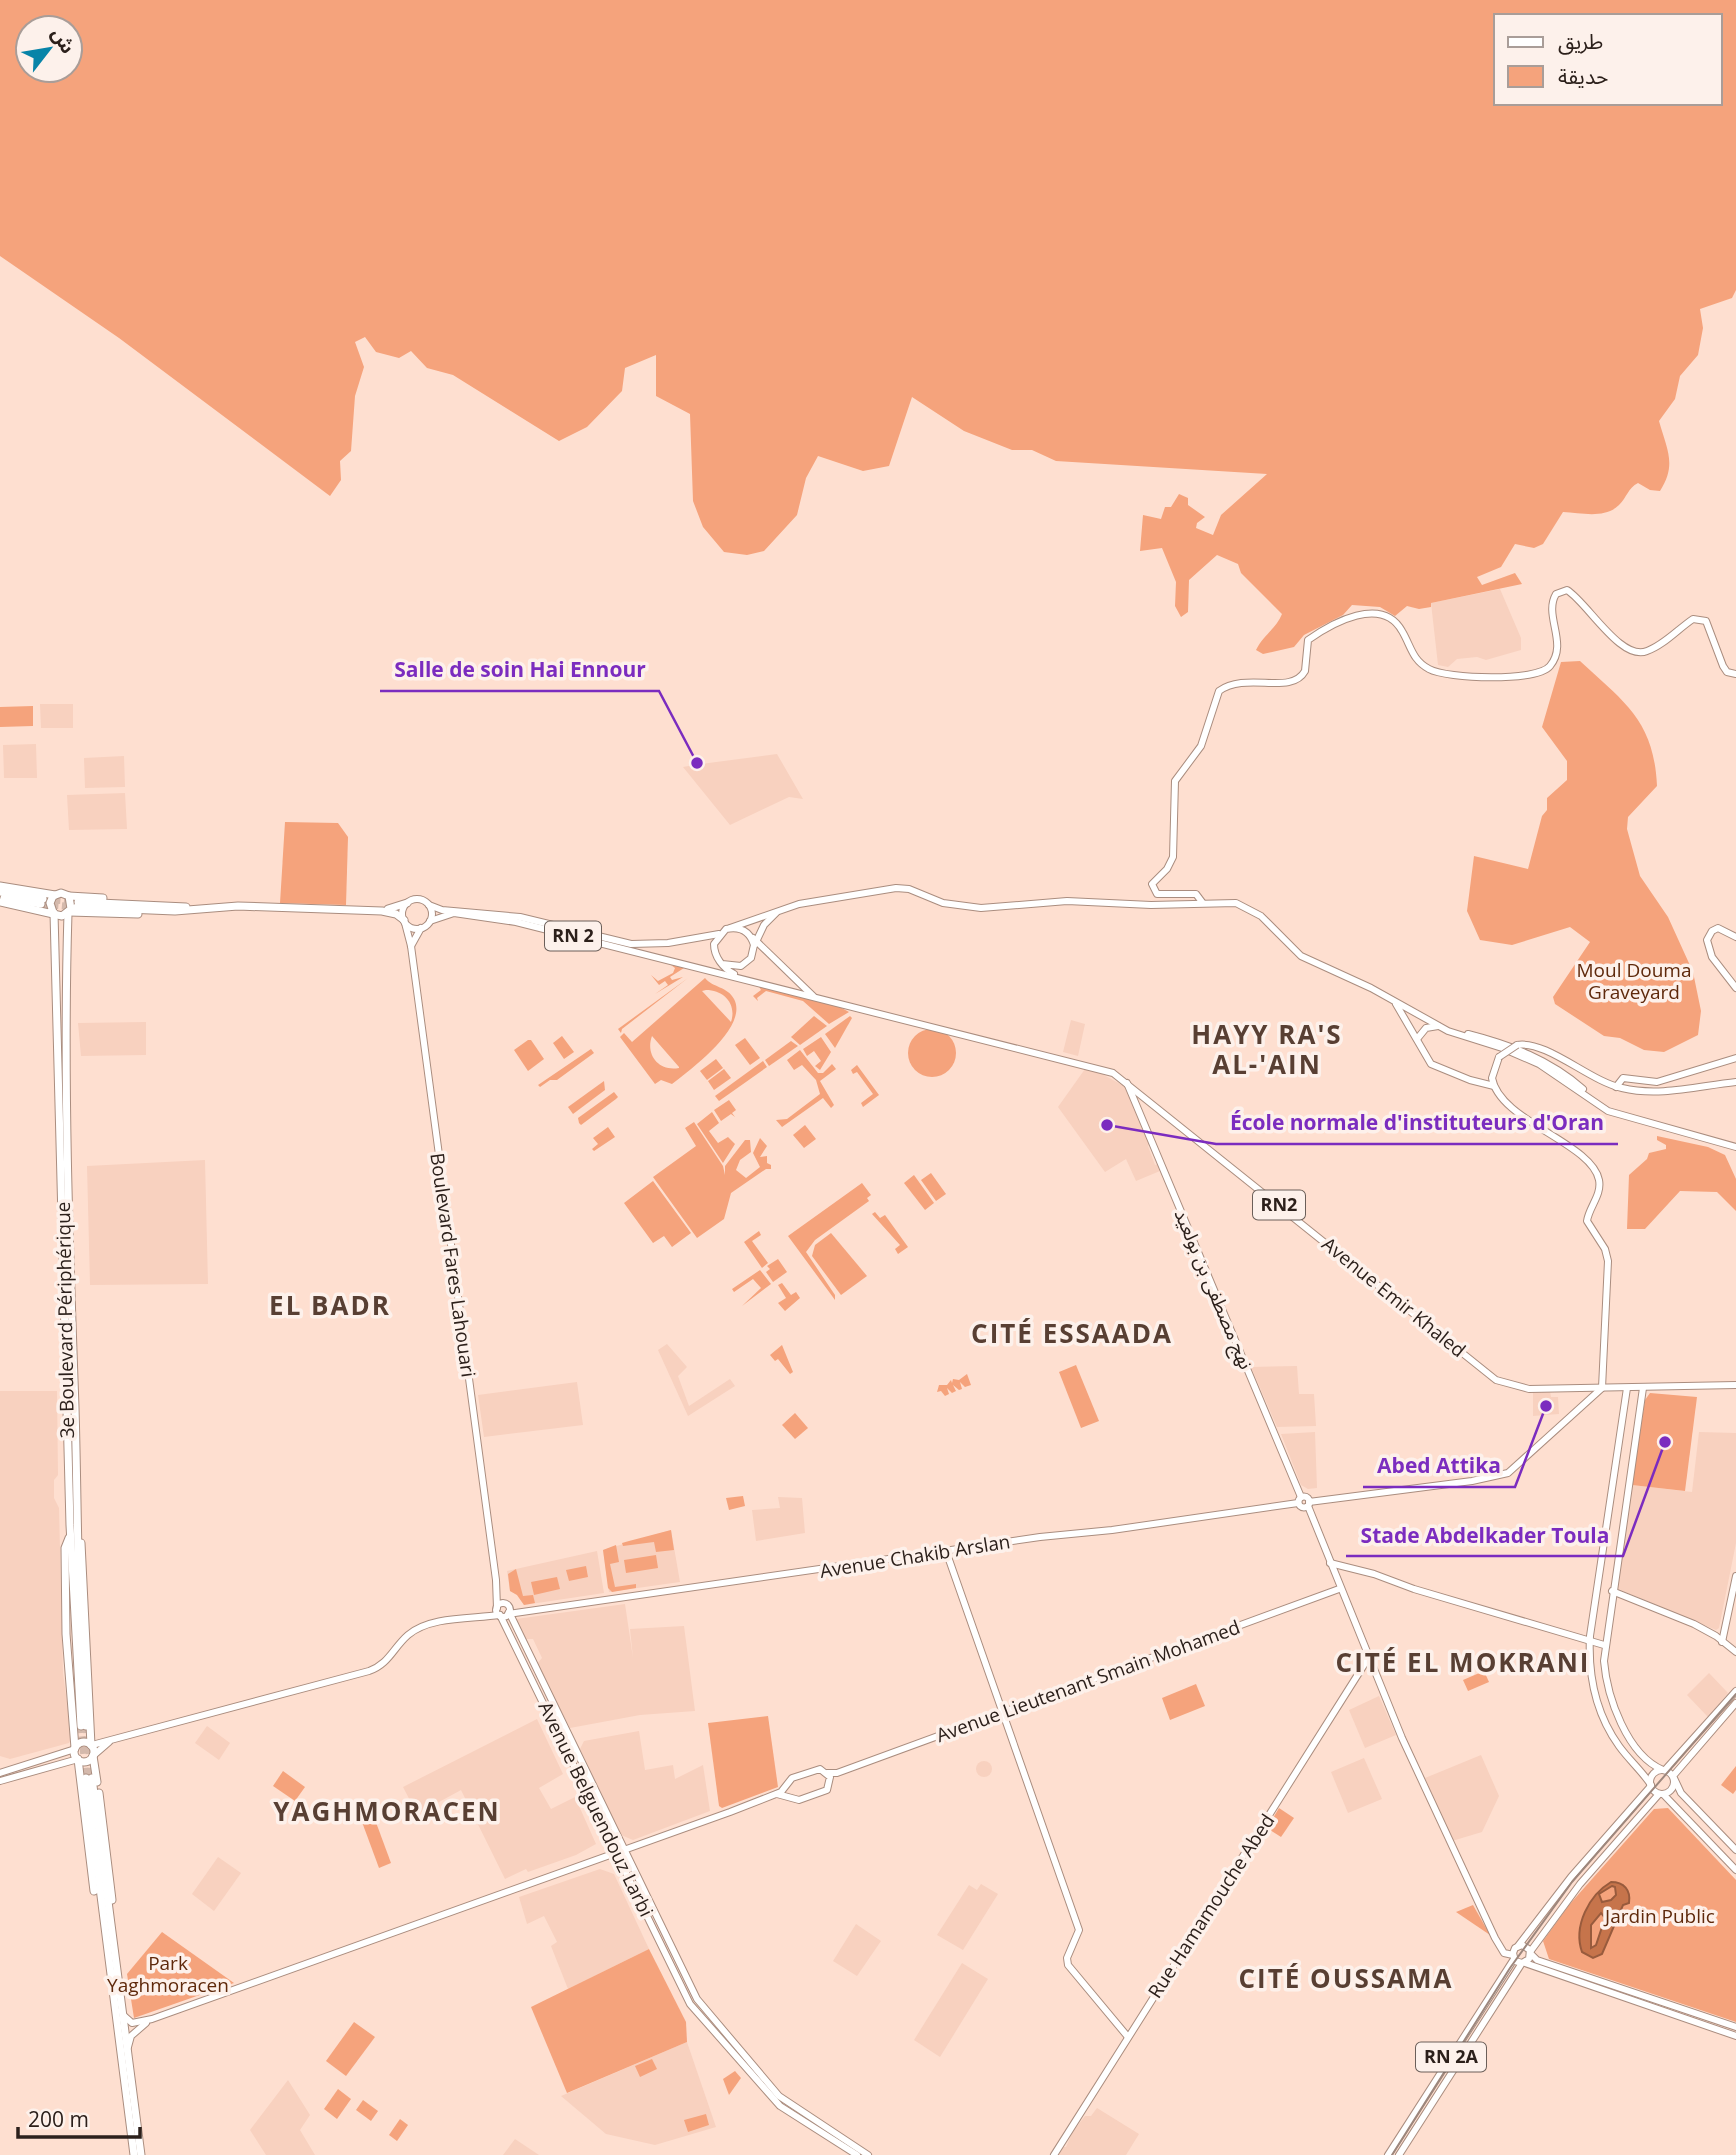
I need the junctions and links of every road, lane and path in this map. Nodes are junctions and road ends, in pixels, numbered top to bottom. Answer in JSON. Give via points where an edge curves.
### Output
{"nodes":[{"id":1,"x":1736,"y":674,"type":"edge"},
{"id":2,"x":0,"y":886,"type":"edge"},
{"id":3,"x":0,"y":892,"type":"edge"},
{"id":4,"x":55,"y":895,"type":"junction"},
{"id":5,"x":69,"y":897,"type":"junction"},
{"id":6,"x":0,"y":900,"type":"edge"},
{"id":7,"x":1202,"y":902,"type":"junction"},
{"id":8,"x":407,"y":903,"type":"junction"},
{"id":9,"x":43,"y":904,"type":"junction"},
{"id":10,"x":429,"y":905,"type":"junction"},
{"id":11,"x":79,"y":907,"type":"junction"},
{"id":12,"x":784,"y":908,"type":"junction"},
{"id":13,"x":173,"y":909,"type":"junction"},
{"id":14,"x":382,"y":911,"type":"junction"},
{"id":15,"x":68,"y":913,"type":"junction"},
{"id":16,"x":54,"y":915,"type":"junction"},
{"id":17,"x":405,"y":921,"type":"junction"},
{"id":18,"x":430,"y":921,"type":"junction"},
{"id":19,"x":68,"y":926,"type":"junction"},
{"id":20,"x":421,"y":928,"type":"junction"},
{"id":21,"x":730,"y":928,"type":"junction"},
{"id":22,"x":719,"y":934,"type":"junction"},
{"id":23,"x":1736,"y":937,"type":"edge"},
{"id":24,"x":756,"y":942,"type":"junction"},
{"id":25,"x":411,"y":946,"type":"junction"},
{"id":26,"x":722,"y":964,"type":"junction"},
{"id":27,"x":741,"y":967,"type":"junction"},
{"id":28,"x":716,"y":971,"type":"junction"},
{"id":29,"x":728,"y":971,"type":"junction"},
{"id":30,"x":742,"y":978,"type":"junction"},
{"id":31,"x":1736,"y":988,"type":"edge"},
{"id":32,"x":815,"y":997,"type":"junction"},
{"id":33,"x":1393,"y":1000,"type":"junction"},
{"id":34,"x":1440,"y":1026,"type":"junction"},
{"id":35,"x":1417,"y":1039,"type":"junction"},
{"id":36,"x":1736,"y":1058,"type":"edge"},
{"id":37,"x":1126,"y":1082,"type":"junction"},
{"id":38,"x":1736,"y":1083,"type":"edge"},
{"id":39,"x":1494,"y":1086,"type":"junction"},
{"id":40,"x":1616,"y":1087,"type":"junction"},
{"id":41,"x":1736,"y":1147,"type":"edge"},
{"id":42,"x":68,"y":1290,"type":"junction"},
{"id":43,"x":1736,"y":1385,"type":"edge"},
{"id":44,"x":1602,"y":1388,"type":"junction"},
{"id":45,"x":1627,"y":1388,"type":"junction"},
{"id":46,"x":1643,"y":1388,"type":"junction"},
{"id":47,"x":1304,"y":1503,"type":"junction"},
{"id":48,"x":74,"y":1534,"type":"junction"},
{"id":49,"x":946,"y":1550,"type":"junction"},
{"id":50,"x":1617,"y":1553,"type":"junction"},
{"id":51,"x":1602,"y":1555,"type":"junction"},
{"id":52,"x":1330,"y":1563,"type":"junction"},
{"id":53,"x":1616,"y":1563,"type":"junction"},
{"id":54,"x":1736,"y":1576,"type":"edge"},
{"id":55,"x":1339,"y":1589,"type":"junction"},
{"id":56,"x":1611,"y":1594,"type":"junction"},
{"id":57,"x":532,"y":1609,"type":"junction"},
{"id":58,"x":505,"y":1611,"type":"junction"},
{"id":59,"x":1590,"y":1639,"type":"junction"},
{"id":60,"x":1721,"y":1642,"type":"junction"},
{"id":61,"x":1604,"y":1645,"type":"junction"},
{"id":62,"x":1736,"y":1652,"type":"edge"},
{"id":63,"x":1368,"y":1657,"type":"junction"},
{"id":64,"x":1736,"y":1691,"type":"edge"},
{"id":65,"x":1736,"y":1703,"type":"edge"},
{"id":66,"x":1002,"y":1714,"type":"junction"},
{"id":67,"x":83,"y":1726,"type":"tunnel mouth"},
{"id":68,"x":111,"y":1741,"type":"junction"},
{"id":69,"x":91,"y":1745,"type":"junction"},
{"id":70,"x":75,"y":1749,"type":"junction"},
{"id":71,"x":93,"y":1756,"type":"junction"},
{"id":72,"x":78,"y":1759,"type":"junction"},
{"id":73,"x":1664,"y":1770,"type":"junction"},
{"id":74,"x":0,"y":1773,"type":"edge"},
{"id":75,"x":827,"y":1773,"type":"junction"},
{"id":76,"x":837,"y":1773,"type":"junction"},
{"id":77,"x":89,"y":1778,"type":"tunnel mouth"},
{"id":78,"x":1674,"y":1778,"type":"junction"},
{"id":79,"x":0,"y":1781,"type":"edge"},
{"id":80,"x":830,"y":1782,"type":"junction"},
{"id":81,"x":1651,"y":1785,"type":"junction"},
{"id":82,"x":787,"y":1786,"type":"junction"},
{"id":83,"x":777,"y":1794,"type":"junction"},
{"id":84,"x":1661,"y":1794,"type":"junction"},
{"id":85,"x":791,"y":1797,"type":"junction"},
{"id":86,"x":1736,"y":1850,"type":"edge"},
{"id":87,"x":620,"y":1852,"type":"junction"},
{"id":88,"x":1736,"y":1870,"type":"edge"},
{"id":89,"x":106,"y":1915,"type":"junction"},
{"id":90,"x":1518,"y":1946,"type":"junction"},
{"id":91,"x":1530,"y":1953,"type":"junction"},
{"id":92,"x":1513,"y":1957,"type":"junction"},
{"id":93,"x":1523,"y":1963,"type":"junction"},
{"id":94,"x":122,"y":2013,"type":"junction"},
{"id":95,"x":150,"y":2020,"type":"junction"},
{"id":96,"x":1736,"y":2027,"type":"edge"},
{"id":97,"x":1128,"y":2036,"type":"junction"},
{"id":98,"x":1736,"y":2036,"type":"edge"},
{"id":99,"x":128,"y":2067,"type":"junction"},
{"id":100,"x":134,"y":2155,"type":"edge"},
{"id":101,"x":141,"y":2155,"type":"edge"},
{"id":102,"x":857,"y":2155,"type":"edge"},
{"id":103,"x":868,"y":2155,"type":"edge"},
{"id":104,"x":1054,"y":2155,"type":"edge"},
{"id":105,"x":1388,"y":2155,"type":"edge"},
{"id":106,"x":1399,"y":2155,"type":"edge"}],
"edges":[{"from":1,"to":7,"type":"main road","via":[[1723,666],[1706,621],[1693,619],[1651,649],[1635,652],[1567,590],[1552,601],[1558,642],[1555,656],[1548,668],[1534,675],[1430,670],[1412,654],[1397,624],[1375,612],[1361,614],[1308,640],[1305,671],[1293,682],[1231,684],[1219,691],[1201,746],[1177,775],[1173,857],[1153,884],[1157,894],[1196,894]]},
{"from":2,"to":4,"type":"highway"},
{"from":3,"to":9,"type":"highway"},
{"from":4,"to":5,"type":"highway"},
{"from":4,"to":16,"type":"highway","via":[[50,903]]},
{"from":5,"to":13,"type":"highway","via":[[153,900]]},
{"from":5,"to":15,"type":"highway"},
{"from":6,"to":9,"type":"highway"},
{"from":7,"to":12,"type":"main road","via":[[1068,901],[972,908],[896,888]]},
{"from":7,"to":33,"type":"main road","via":[[1250,908],[1301,956]]},
{"from":8,"to":10,"type":"main road","via":[[419,899]]},
{"from":8,"to":14,"type":"highway"},
{"from":8,"to":17,"type":"main road"},
{"from":9,"to":16,"type":"highway"},
{"from":10,"to":18,"type":"main road"},
{"from":10,"to":22,"type":"main road","number":"RN 2","via":[[520,917],[631,944]]},
{"from":11,"to":13,"type":"highway"},
{"from":11,"to":13,"type":"highway","via":[[153,915]]},
{"from":11,"to":15,"type":"highway"},
{"from":11,"to":19,"type":"highway"},
{"from":12,"to":21,"type":"main road"},
{"from":12,"to":24,"type":"main road","via":[[760,930]]},
{"from":13,"to":14,"type":"highway","via":[[238,906]]},
{"from":14,"to":17,"type":"highway"},
{"from":15,"to":16,"type":"highway"},
{"from":15,"to":19,"type":"highway"},
{"from":16,"to":42,"type":"highway","name":"3e Boulevard Périphérique"},
{"from":17,"to":20,"type":"main road"},
{"from":17,"to":25,"type":"main road","name":"Boulevard Fares Lahouari"},
{"from":18,"to":20,"type":"main road"},
{"from":18,"to":28,"type":"main road","number":"RN 2","via":[[450,914],[498,918]]},
{"from":19,"to":42,"type":"highway"},
{"from":20,"to":25,"type":"main road"},
{"from":21,"to":22,"type":"main road"},
{"from":21,"to":24,"type":"main road","via":[[741,929]]},
{"from":22,"to":26,"type":"main road","via":[[714,950]]},
{"from":23,"to":31,"type":"main road","via":[[1718,928],[1707,940],[1712,957]]},
{"from":24,"to":27,"type":"main road","via":[[751,958]]},
{"from":24,"to":32,"type":"main road"},
{"from":25,"to":58,"type":"main road","name":"Boulevard Fares Lahouari","via":[[496,1580]]},
{"from":26,"to":27,"type":"main road"},
{"from":26,"to":29,"type":"main road","number":"RN2"},
{"from":27,"to":29,"type":"main road","number":"RN2"},
{"from":28,"to":29,"type":"main road","number":"RN2"},
{"from":28,"to":30,"type":"main road","number":"RN2"},
{"from":29,"to":30,"type":"main road","number":"RN2"},
{"from":30,"to":32,"type":"main road","number":"RN2"},
{"from":32,"to":37,"type":"main road","name":"Avenue Emir Khaled","number":"RN2","via":[[1113,1073]]},
{"from":33,"to":34,"type":"main road"},
{"from":33,"to":35,"type":"main road"},
{"from":34,"to":35,"type":"main road","via":[[1426,1028]]},
{"from":34,"to":41,"type":"main road","via":[[1527,1052],[1629,1119]]},
{"from":35,"to":39,"type":"main road","via":[[1435,1067]]},
{"from":36,"to":40,"type":"main road","via":[[1657,1082],[1623,1078]]},
{"from":37,"to":44,"type":"main road","name":"Avenue Emir Khaled","number":"RN2","via":[[1496,1380],[1529,1389]]},
{"from":37,"to":47,"type":"main road","name":"نهج مصطفى بن بولعيد"},
{"from":38,"to":40,"type":"main road","via":[[1646,1092]]},
{"from":39,"to":40,"type":"main road","bridge":true,"via":[[1499,1057],[1517,1045],[1538,1047]]},
{"from":39,"to":44,"type":"main road","via":[[1546,1134],[1584,1157],[1598,1177],[1587,1221],[1608,1261]]},
{"from":42,"to":48,"type":"highway"},
{"from":43,"to":46,"type":"main road","name":"Avenue Emir Khaled","number":"RN2"},
{"from":44,"to":45,"type":"main road","name":"Avenue Emir Khaled","number":"RN2"},
{"from":44,"to":47,"type":"main road","name":"Avenue Chakib Arslan","via":[[1508,1473]]},
{"from":45,"to":46,"type":"main road","name":"Avenue Emir Khaled","number":"RN2"},
{"from":45,"to":51,"type":"main road"},
{"from":46,"to":50,"type":"main road"},
{"from":47,"to":49,"type":"main road","name":"Avenue Chakib Arslan"},
{"from":47,"to":52,"type":"main road","name":"نهج مصطفى بن بولعيد"},
{"from":48,"to":67,"type":"highway"},
{"from":48,"to":69,"type":"highway","via":[[83,1551]]},
{"from":48,"to":70,"type":"highway","via":[[65,1548]]},
{"from":49,"to":57,"type":"main road","name":"Avenue Chakib Arslan"},
{"from":49,"to":66,"type":"main road"},
{"from":50,"to":51,"type":"main road"},
{"from":50,"to":53,"type":"main road"},
{"from":51,"to":53,"type":"main road"},
{"from":51,"to":59,"type":"main road"},
{"from":52,"to":55,"type":"main road","name":"نهج مصطفى بن بولعيد"},
{"from":52,"to":59,"type":"main road"},
{"from":53,"to":56,"type":"main road"},
{"from":54,"to":60,"type":"main road"},
{"from":55,"to":63,"type":"main road","name":"نهج مصطفى بن بولعيد"},
{"from":55,"to":66,"type":"main road","name":"Avenue Lieutenant Smain Mohamed"},
{"from":56,"to":60,"type":"main road","via":[[1689,1624]]},
{"from":56,"to":61,"type":"main road"},
{"from":57,"to":58,"type":"main road"},
{"from":57,"to":58,"type":"main road"},
{"from":58,"to":68,"type":"main road","via":[[418,1629],[386,1663],[369,1671]]},
{"from":58,"to":87,"type":"main road","name":"Avenue Belguendouz Larbi"},
{"from":58,"to":87,"type":"main road"},
{"from":59,"to":61,"type":"main road"},
{"from":59,"to":81,"type":"main road","via":[[1592,1684],[1604,1722]]},
{"from":60,"to":62,"type":"main road"},
{"from":61,"to":73,"type":"main road","via":[[1608,1690],[1619,1720],[1645,1756]]},
{"from":63,"to":92,"type":"main road","name":"نهج مصطفى بن بولعيد","via":[[1473,1896],[1501,1949]]},
{"from":63,"to":97,"type":"main road","name":"Rue Hamamouche Abed"},
{"from":64,"to":73,"type":"main road"},
{"from":65,"to":78,"type":"main road","via":[[1678,1767]]},
{"from":66,"to":76,"type":"main road","name":"Avenue Lieutenant Smain Mohamed"},
{"from":66,"to":97,"type":"main road","via":[[1079,1930],[1068,1965]]},
{"from":68,"to":69,"type":"main road"},
{"from":68,"to":71,"type":"main road"},
{"from":69,"to":70,"type":"highway","via":[[82,1742]]},
{"from":69,"to":71,"type":"highway"},
{"from":70,"to":72,"type":"highway"},
{"from":70,"to":74,"type":"main road"},
{"from":71,"to":72,"type":"highway","via":[[85,1762]]},
{"from":71,"to":89,"type":"highway","via":[[111,1879]]},
{"from":72,"to":79,"type":"main road"},
{"from":72,"to":89,"type":"highway","via":[[94,1889]]},
{"from":73,"to":78,"type":"main road"},
{"from":73,"to":81,"type":"main road","via":[[1652,1776]]},
{"from":75,"to":76,"type":"main road"},
{"from":75,"to":80,"type":"main road"},
{"from":75,"to":82,"type":"main road","via":[[820,1769],[792,1779]]},
{"from":76,"to":80,"type":"main road"},
{"from":77,"to":89,"type":"highway"},
{"from":78,"to":84,"type":"main road","via":[[1672,1790]]},
{"from":78,"to":86,"type":"main road","via":[[1681,1793]]},
{"from":80,"to":85,"type":"main road","via":[[827,1790],[799,1800]]},
{"from":81,"to":84,"type":"main road"},
{"from":81,"to":90,"type":"main road"},
{"from":82,"to":83,"type":"main road"},
{"from":82,"to":85,"type":"main road"},
{"from":83,"to":85,"type":"main road"},
{"from":83,"to":87,"type":"main road"},
{"from":84,"to":88,"type":"main road"},
{"from":84,"to":91,"type":"main road","via":[[1580,1884]]},
{"from":87,"to":95,"type":"main road"},
{"from":87,"to":102,"type":"main road","name":"Avenue Belguendouz Larbi","via":[[690,2004],[780,2106]]},
{"from":87,"to":103,"type":"main road","via":[[697,1999],[779,2096]]},
{"from":89,"to":94,"type":"highway"},
{"from":89,"to":100,"type":"highway"},
{"from":90,"to":91,"type":"main road","via":[[1525,1946]]},
{"from":90,"to":92,"type":"main road"},
{"from":91,"to":93,"type":"main road"},
{"from":91,"to":96,"type":"main road","via":[[1537,1960]]},
{"from":92,"to":93,"type":"main road"},
{"from":92,"to":105,"type":"main road","number":"RN 2A"},
{"from":93,"to":98,"type":"main road"},
{"from":93,"to":106,"type":"main road","number":"RN 2A"},
{"from":94,"to":95,"type":"main road","via":[[132,2023]]},
{"from":94,"to":99,"type":"highway"},
{"from":95,"to":99,"type":"main road","via":[[131,2036]]},
{"from":97,"to":104,"type":"main road","name":"Rue Hamamouche Abed"},
{"from":99,"to":101,"type":"highway"}]}
